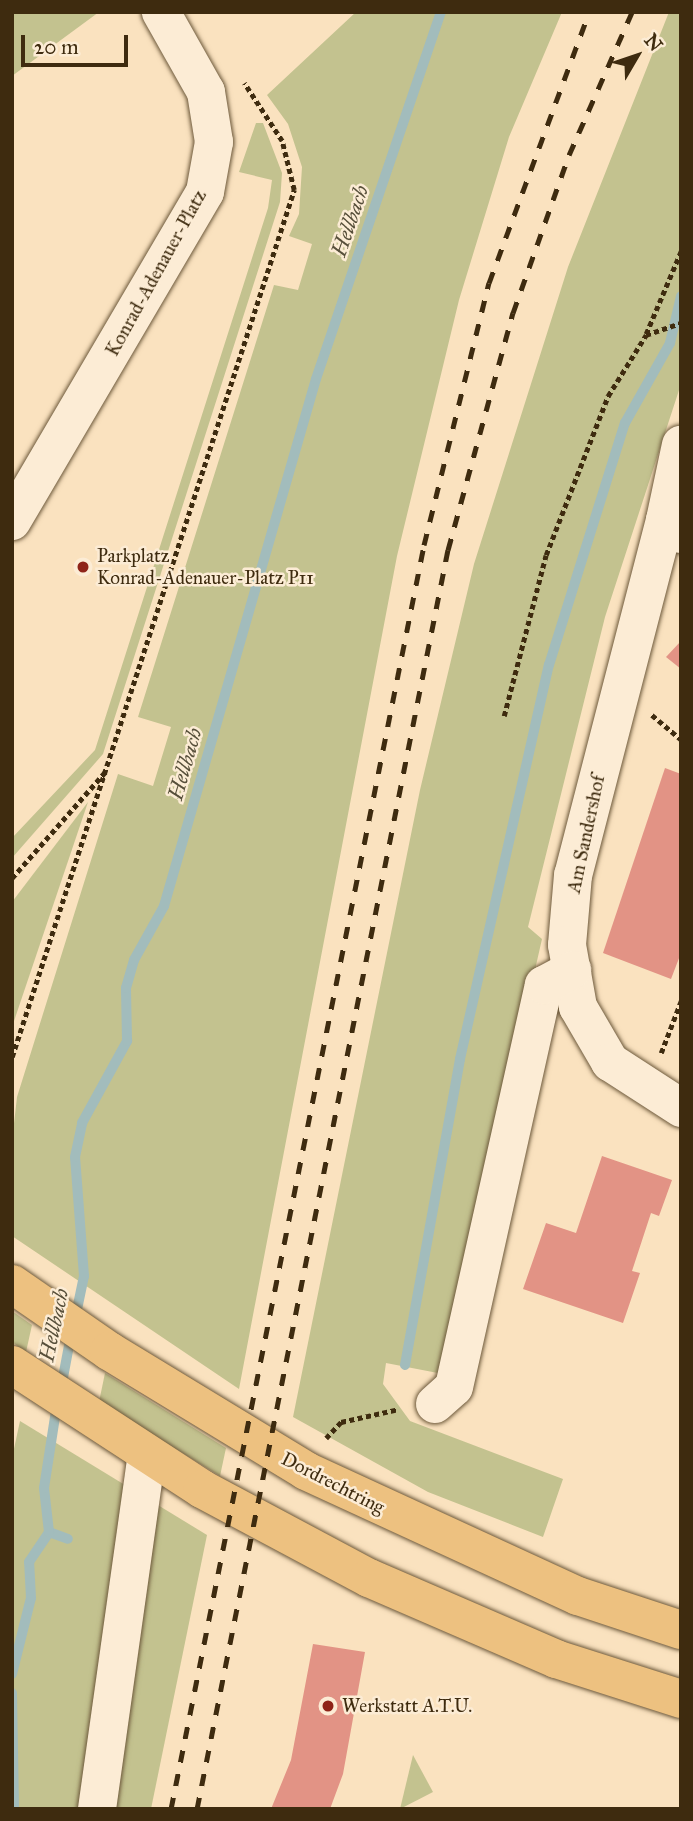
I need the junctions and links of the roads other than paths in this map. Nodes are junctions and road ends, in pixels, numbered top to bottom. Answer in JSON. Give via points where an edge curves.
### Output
{"nodes":[{"id":1,"x":161,"y":12,"type":"edge"},
{"id":2,"x":681,"y":445,"type":"edge"},
{"id":3,"x":12,"y":521,"type":"edge"},
{"id":4,"x":673,"y":527,"type":"edge"},
{"id":5,"x":572,"y":970,"type":"junction"},
{"id":6,"x":681,"y":1108,"type":"edge"},
{"id":7,"x":24,"y":1292,"type":"edge"},
{"id":8,"x":17,"y":1369,"type":"edge"},
{"id":9,"x":435,"y":1404,"type":"road end"},
{"id":10,"x":147,"y":1455,"type":"junction"},
{"id":11,"x":681,"y":1630,"type":"edge"},
{"id":12,"x":681,"y":1699,"type":"edge"},
{"id":13,"x":97,"y":1809,"type":"edge"}],
"edges":[{"from":1,"to":3,"type":"street","name":"Konrad-Adenauer-Platz","via":[[206,92],[214,142],[205,192]]},
{"from":2,"to":4,"type":"street","name":"Am Sandershof"},
{"from":4,"to":5,"type":"street","name":"Am Sandershof","via":[[573,875]]},
{"from":5,"to":6,"type":"street","name":"Am Sandershof","via":[[578,1007],[610,1062]]},
{"from":5,"to":9,"type":"street","via":[[544,985],[454,1387]]},
{"from":7,"to":11,"type":"main road","name":"Dordrechtring","via":[[109,1351],[306,1471],[565,1590]]},
{"from":8,"to":10,"type":"main road"},
{"from":10,"to":12,"type":"main road","via":[[369,1578],[469,1625]]},
{"from":10,"to":13,"type":"street"}]}
